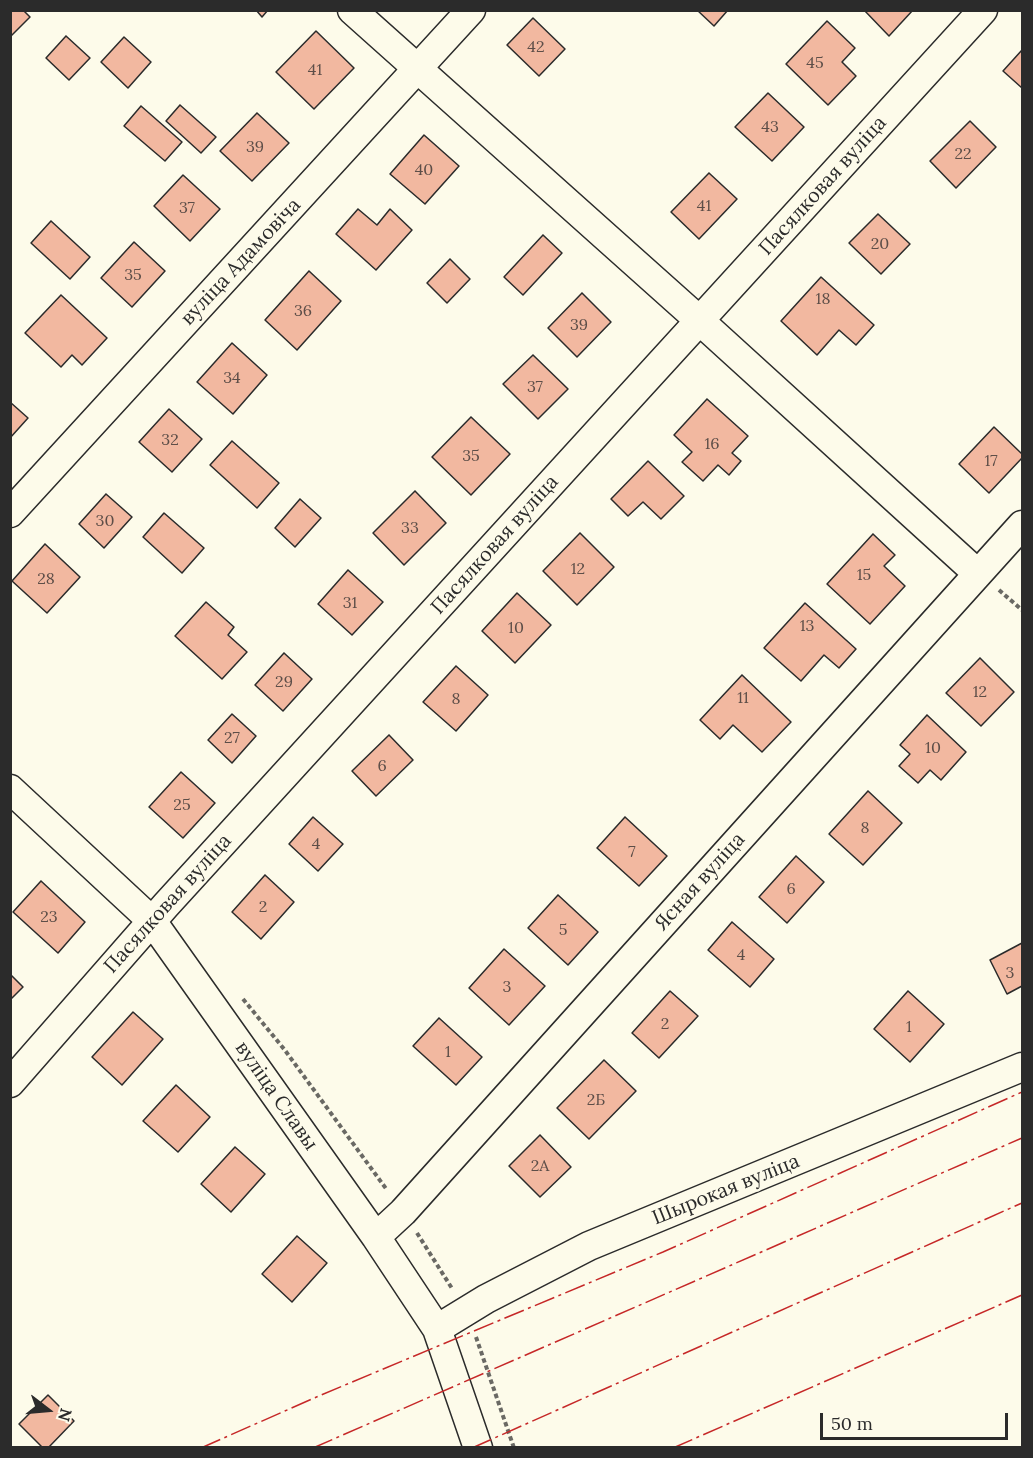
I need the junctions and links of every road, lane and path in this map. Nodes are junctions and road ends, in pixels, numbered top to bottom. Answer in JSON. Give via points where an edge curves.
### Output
{"nodes":[{"id":1,"x":352,"y":10,"type":"edge"},
{"id":2,"x":471,"y":10,"type":"edge"},
{"id":3,"x":983,"y":10,"type":"edge"},
{"id":4,"x":418,"y":69,"type":"junction"},
{"id":5,"x":700,"y":321,"type":"junction"},
{"id":6,"x":10,"y":513,"type":"edge"},
{"id":7,"x":1023,"y":525,"type":"edge"},
{"id":8,"x":977,"y":573,"type":"junction"},
{"id":9,"x":10,"y":789,"type":"edge"},
{"id":10,"x":152,"y":921,"type":"junction"},
{"id":11,"x":1023,"y":1067,"type":"edge"},
{"id":12,"x":10,"y":1083,"type":"edge"},
{"id":13,"x":376,"y":1237,"type":"junction"},
{"id":14,"x":437,"y":1329,"type":"junction"},
{"id":15,"x":478,"y":1448,"type":"edge"}],
"edges":[{"from":1,"to":4,"type":"street"},
{"from":2,"to":4,"type":"street","name":"вуліца Адамовіча"},
{"from":3,"to":5,"type":"street","name":"Пасялковая вуліца"},
{"from":4,"to":5,"type":"street"},
{"from":4,"to":6,"type":"street","name":"вуліца Адамовіча"},
{"from":5,"to":8,"type":"street"},
{"from":5,"to":10,"type":"street","name":"Пасялковая вуліца"},
{"from":7,"to":8,"type":"street","name":"Ясная вуліца"},
{"from":8,"to":13,"type":"street","name":"Ясная вуліца","via":[[403,1212]]},
{"from":9,"to":10,"type":"street","name":"вуліца Славы"},
{"from":10,"to":12,"type":"street","name":"Пасялковая вуліца"},
{"from":10,"to":13,"type":"street","name":"вуліца Славы"},
{"from":11,"to":14,"type":"street","name":"Шырокая вуліца","via":[[589,1246]]},
{"from":13,"to":14,"type":"street","name":"вуліца Славы"},
{"from":14,"to":15,"type":"street","name":"вуліца Славы"}]}
